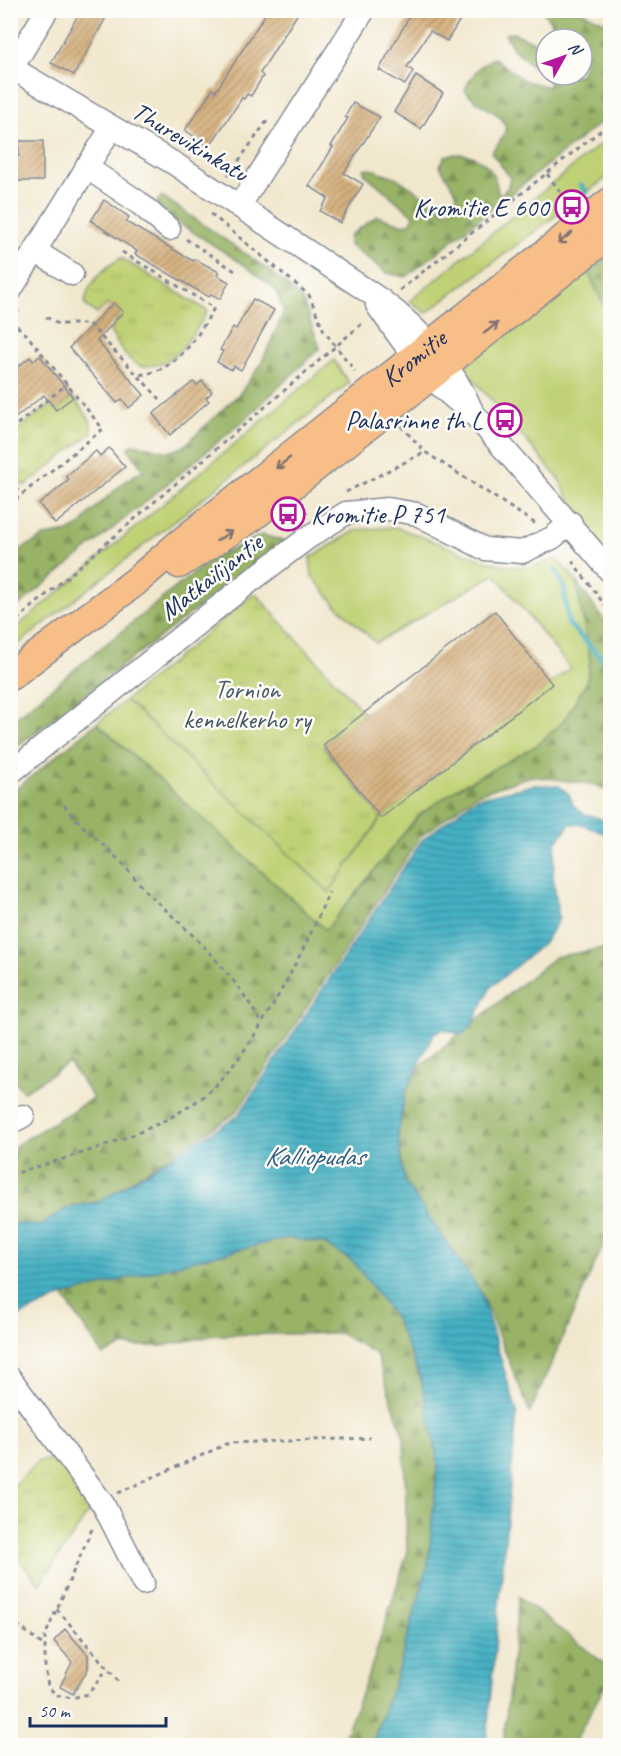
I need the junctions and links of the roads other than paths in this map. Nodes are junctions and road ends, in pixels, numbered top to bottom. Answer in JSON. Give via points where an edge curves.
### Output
{"nodes":[{"id":1,"x":47,"y":10,"type":"edge"},
{"id":2,"x":364,"y":10,"type":"edge"},
{"id":3,"x":11,"y":67,"type":"edge"},
{"id":4,"x":112,"y":128,"type":"junction"},
{"id":5,"x":86,"y":167,"type":"junction"},
{"id":6,"x":610,"y":202,"type":"edge"},
{"id":7,"x":240,"y":205,"type":"junction"},
{"id":8,"x":170,"y":229,"type":"road end"},
{"id":9,"x":610,"y":234,"type":"edge"},
{"id":10,"x":35,"y":251,"type":"junction"},
{"id":11,"x":72,"y":274,"type":"dead end"},
{"id":12,"x":10,"y":291,"type":"edge"},
{"id":13,"x":430,"y":360,"type":"junction"},
{"id":14,"x":571,"y":523,"type":"junction"},
{"id":15,"x":610,"y":571,"type":"edge"},
{"id":16,"x":10,"y":676,"type":"edge"},
{"id":17,"x":10,"y":773,"type":"edge"},
{"id":18,"x":10,"y":1378,"type":"edge"},
{"id":19,"x":143,"y":1583,"type":"dead end"}],
"edges":[{"from":1,"to":3,"type":"street"},
{"from":2,"to":7,"type":"street"},
{"from":3,"to":4,"type":"street","name":"Thurevikinkatu"},
{"from":4,"to":5,"type":"street"},
{"from":4,"to":7,"type":"street","name":"Thurevikinkatu"},
{"from":5,"to":8,"type":"street"},
{"from":5,"to":10,"type":"street"},
{"from":6,"to":13,"type":"main road","name":"Kromitie","one_way":true},
{"from":7,"to":13,"type":"street","name":"Thurevikinkatu","via":[[413,324]]},
{"from":13,"to":9,"type":"main road","name":"Kromitie","one_way":true},
{"from":10,"to":11,"type":"street"},
{"from":10,"to":12,"type":"street"},
{"from":13,"to":14,"type":"street","name":"Thurevikinkatu","via":[[459,381],[473,413]]},
{"from":13,"to":16,"type":"main road","name":"Kromitie","via":[[178,545]]},
{"from":14,"to":15,"type":"street","name":"Thurevikinkatu"},
{"from":14,"to":17,"type":"street","name":"Matkailijantie","via":[[552,538],[522,552],[485,549],[417,514],[388,509],[346,513],[252,580]]},
{"from":18,"to":19,"type":"street","via":[[103,1504]]}]}
